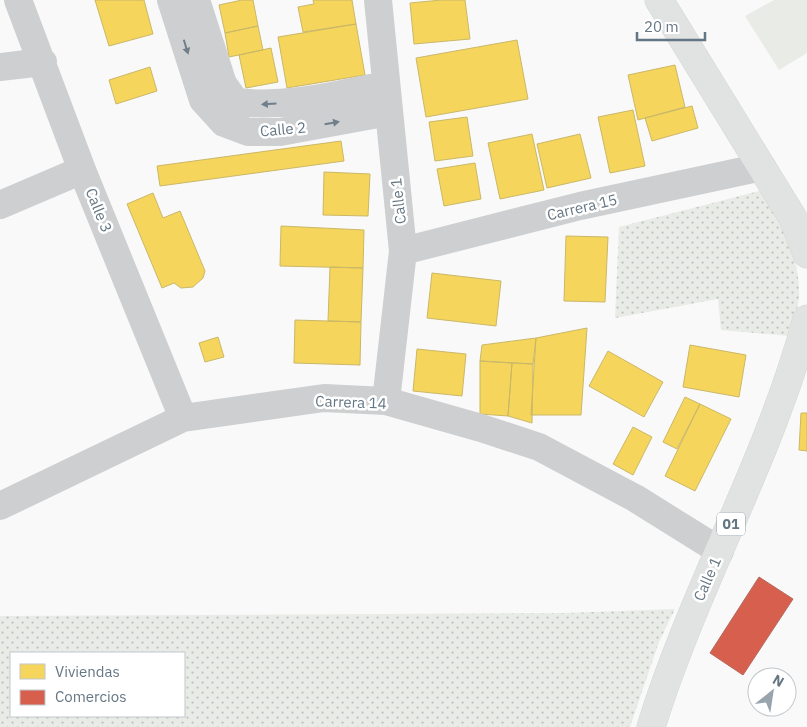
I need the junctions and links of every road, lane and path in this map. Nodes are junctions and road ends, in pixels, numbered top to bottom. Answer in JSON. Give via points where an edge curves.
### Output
{"nodes":[{"id":1,"x":18,"y":0,"type":"edge"},
{"id":2,"x":171,"y":0,"type":"edge"},
{"id":3,"x":196,"y":0,"type":"edge"},
{"id":4,"x":378,"y":0,"type":"edge"},
{"id":5,"x":659,"y":0,"type":"edge"},
{"id":6,"x":43,"y":62,"type":"junction"},
{"id":7,"x":0,"y":68,"type":"edge"},
{"id":8,"x":386,"y":85,"type":"junction"},
{"id":9,"x":230,"y":112,"type":"junction"},
{"id":10,"x":389,"y":112,"type":"junction"},
{"id":11,"x":762,"y":168,"type":"junction"},
{"id":12,"x":82,"y":170,"type":"junction"},
{"id":13,"x":0,"y":206,"type":"edge"},
{"id":14,"x":403,"y":251,"type":"junction"},
{"id":15,"x":807,"y":254,"type":"edge"},
{"id":16,"x":807,"y":319,"type":"edge"},
{"id":17,"x":386,"y":401,"type":"junction"},
{"id":18,"x":183,"y":418,"type":"junction"},
{"id":19,"x":0,"y":506,"type":"edge"},
{"id":20,"x":720,"y":550,"type":"junction"},
{"id":21,"x":651,"y":727,"type":"edge"}],
"edges":[{"from":1,"to":6,"type":"street","name":"Calle 3"},
{"from":2,"to":9,"type":"street","name":"Calle 2","one_way":true,"via":[[203,100]]},
{"from":3,"to":9,"type":"street"},
{"from":4,"to":8,"type":"street","name":"Calle 1"},
{"from":5,"to":11,"type":"highway"},
{"from":6,"to":7,"type":"street"},
{"from":6,"to":12,"type":"street","name":"Calle 3"},
{"from":8,"to":9,"type":"street","name":"Calle 2","one_way":true,"via":[[309,101],[260,105]]},
{"from":8,"to":10,"type":"street","name":"Calle 1"},
{"from":9,"to":10,"type":"street","name":"Calle 2","one_way":true,"via":[[248,132],[280,132]]},
{"from":10,"to":14,"type":"street","name":"Calle 1"},
{"from":11,"to":14,"type":"street","name":"Carrera 15","via":[[580,206]]},
{"from":11,"to":15,"type":"highway","via":[[793,218]]},
{"from":12,"to":13,"type":"street"},
{"from":12,"to":18,"type":"street","name":"Calle 3"},
{"from":14,"to":17,"type":"street","name":"Calle 1"},
{"from":16,"to":20,"type":"highway","name":"Calle 1","number":"01","via":[[769,431]]},
{"from":17,"to":18,"type":"street","name":"Carrera 14","via":[[324,398]]},
{"from":17,"to":20,"type":"street","name":"Carrera 14","via":[[538,447],[636,498]]},
{"from":18,"to":19,"type":"street","name":"Carrera 14"},
{"from":20,"to":21,"type":"highway","name":"Calle 1","number":"01","via":[[667,675]]}]}
